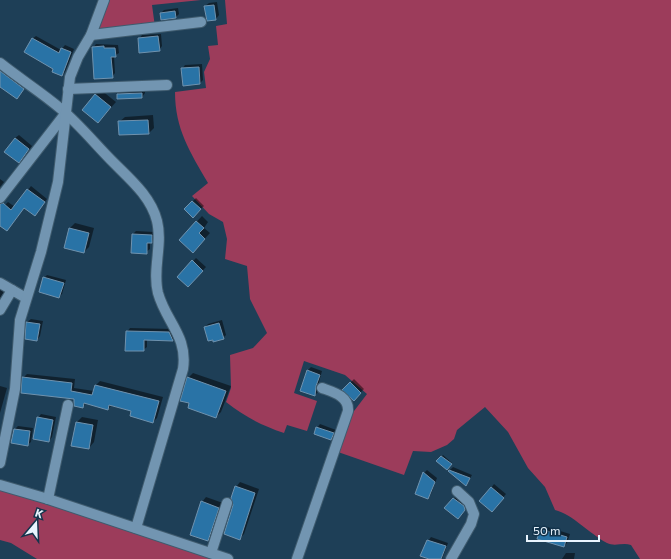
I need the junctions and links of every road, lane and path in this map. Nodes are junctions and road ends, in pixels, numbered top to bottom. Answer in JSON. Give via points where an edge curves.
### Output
{"nodes":[{"id":1,"x":104,"y":0,"type":"edge"},
{"id":2,"x":202,"y":22,"type":"dead end"},
{"id":3,"x":91,"y":35,"type":"junction"},
{"id":4,"x":0,"y":64,"type":"edge"},
{"id":5,"x":167,"y":85,"type":"dead end"},
{"id":6,"x":68,"y":89,"type":"junction"},
{"id":7,"x":66,"y":114,"type":"junction"},
{"id":8,"x":0,"y":198,"type":"edge"},
{"id":9,"x":0,"y":283,"type":"edge"},
{"id":10,"x":12,"y":290,"type":"junction"},
{"id":11,"x":26,"y":298,"type":"junction"},
{"id":12,"x":0,"y":310,"type":"edge"},
{"id":13,"x":322,"y":388,"type":"dead end"},
{"id":14,"x":68,"y":405,"type":"dead end"},
{"id":15,"x":0,"y":463,"type":"edge"},
{"id":16,"x":0,"y":485,"type":"edge"},
{"id":17,"x":458,"y":491,"type":"dead end"},
{"id":18,"x":48,"y":499,"type":"junction"},
{"id":19,"x":228,"y":503,"type":"dead end"},
{"id":20,"x":136,"y":528,"type":"junction"},
{"id":21,"x":210,"y":553,"type":"junction"},
{"id":22,"x":228,"y":559,"type":"edge"},
{"id":23,"x":296,"y":559,"type":"edge"},
{"id":24,"x":451,"y":559,"type":"edge"}],
"edges":[{"from":1,"to":3,"type":"street"},
{"from":2,"to":3,"type":"street"},
{"from":3,"to":6,"type":"street","via":[[78,57]]},
{"from":4,"to":7,"type":"street"},
{"from":5,"to":6,"type":"street"},
{"from":6,"to":7,"type":"street"},
{"from":7,"to":8,"type":"street"},
{"from":7,"to":11,"type":"street","via":[[51,218]]},
{"from":7,"to":20,"type":"street","via":[[139,188],[150,205],[159,233],[156,284],[159,297],[181,340],[185,357]]},
{"from":9,"to":10,"type":"street"},
{"from":10,"to":11,"type":"street"},
{"from":10,"to":12,"type":"street"},
{"from":11,"to":15,"type":"street","via":[[18,338],[15,389]]},
{"from":13,"to":23,"type":"street","via":[[345,400],[348,411]]},
{"from":14,"to":18,"type":"street"},
{"from":16,"to":18,"type":"street"},
{"from":17,"to":24,"type":"street","via":[[469,502],[474,514]]},
{"from":18,"to":20,"type":"street"},
{"from":19,"to":21,"type":"street"},
{"from":20,"to":21,"type":"street"},
{"from":21,"to":22,"type":"street"}]}
